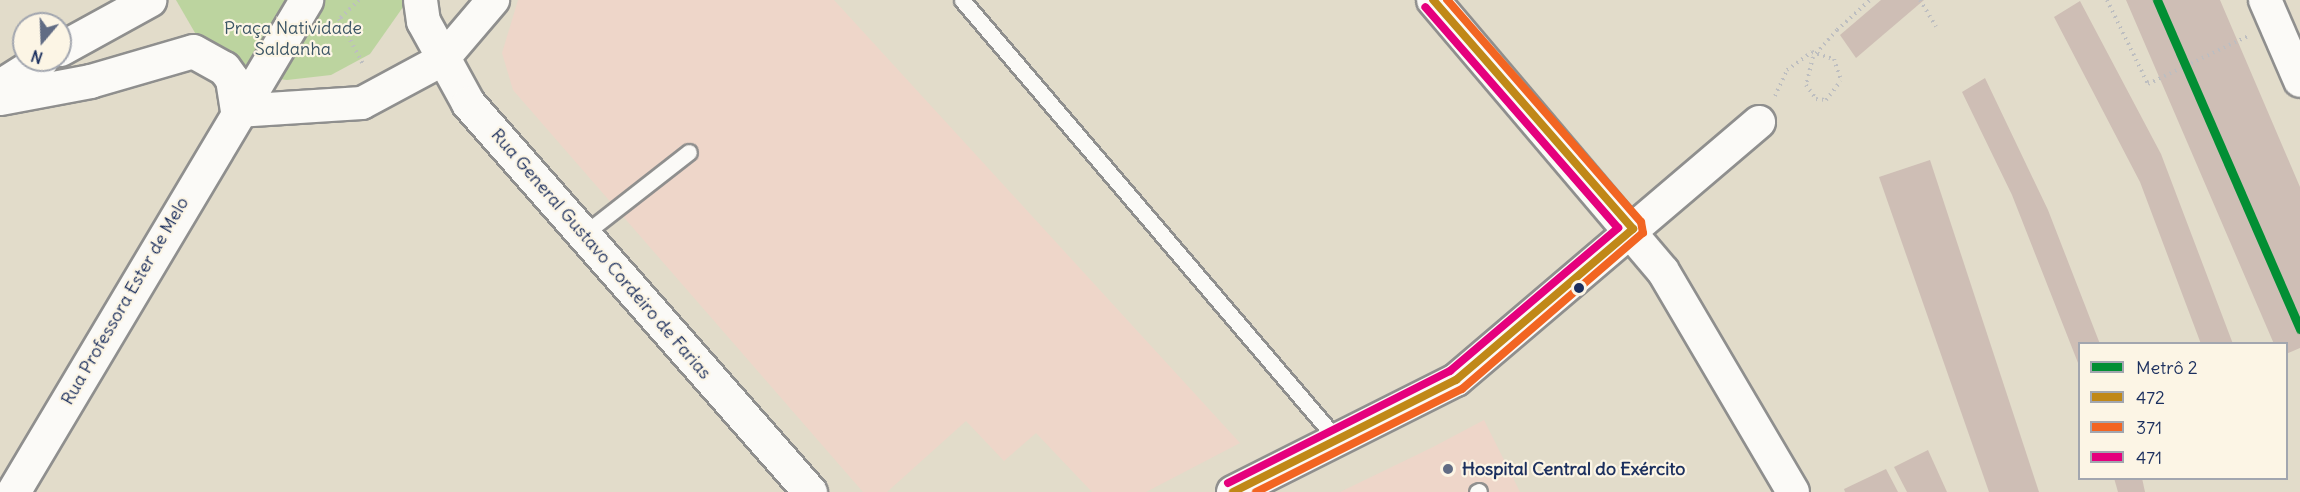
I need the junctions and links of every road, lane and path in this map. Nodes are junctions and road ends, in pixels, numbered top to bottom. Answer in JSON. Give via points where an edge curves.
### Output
{"nodes":[{"id":1,"x":149,"y":0,"type":"edge"},
{"id":2,"x":306,"y":0,"type":"edge"},
{"id":3,"x":359,"y":0,"type":"edge"},
{"id":4,"x":420,"y":0,"type":"edge"},
{"id":5,"x":493,"y":0,"type":"edge"},
{"id":6,"x":962,"y":0,"type":"edge"},
{"id":7,"x":1433,"y":0,"type":"edge"},
{"id":8,"x":1870,"y":0,"type":"edge"},
{"id":9,"x":1920,"y":0,"type":"edge"},
{"id":10,"x":2107,"y":0,"type":"edge"},
{"id":11,"x":2265,"y":0,"type":"edge"},
{"id":12,"x":1936,"y":27,"type":"dead end"},
{"id":13,"x":2252,"y":34,"type":"dead end"},
{"id":14,"x":72,"y":42,"type":"edge"},
{"id":15,"x":442,"y":60,"type":"junction"},
{"id":16,"x":23,"y":72,"type":"edge"},
{"id":17,"x":2300,"y":81,"type":"edge"},
{"id":18,"x":0,"y":86,"type":"edge"},
{"id":19,"x":383,"y":94,"type":"junction"},
{"id":20,"x":0,"y":98,"type":"edge"},
{"id":21,"x":237,"y":111,"type":"junction"},
{"id":22,"x":1759,"y":122,"type":"joint"},
{"id":23,"x":690,"y":152,"type":"dead end"},
{"id":24,"x":1633,"y":229,"type":"junction"},
{"id":25,"x":584,"y":234,"type":"junction"},
{"id":26,"x":1339,"y":442,"type":"junction"},
{"id":27,"x":13,"y":492,"type":"edge"},
{"id":28,"x":810,"y":492,"type":"edge"},
{"id":29,"x":1233,"y":492,"type":"edge"},
{"id":30,"x":1793,"y":492,"type":"edge"}],
"edges":[{"from":1,"to":14,"type":"street"},
{"from":2,"to":21,"type":"street"},
{"from":3,"to":19,"type":"path","via":[[339,19]]},
{"from":4,"to":15,"type":"street","name":"Rua General Gustavo Cordeiro de Farias","via":[[423,21]]},
{"from":5,"to":15,"type":"street"},
{"from":6,"to":26,"type":"lane"},
{"from":7,"to":24,"type":"street"},
{"from":8,"to":22,"type":"path","bridge":true,"via":[[1822,43],[1806,78],[1816,99],[1832,97],[1841,81],[1834,59],[1803,56],[1787,70]]},
{"from":9,"to":12,"type":"path"},
{"from":10,"to":13,"type":"path","via":[[2148,84]]},
{"from":11,"to":17,"type":"street"},
{"from":15,"to":19,"type":"street"},
{"from":15,"to":25,"type":"street","name":"Rua General Gustavo Cordeiro de Farias","via":[[468,103]]},
{"from":16,"to":18,"type":"street"},
{"from":19,"to":21,"type":"street","via":[[319,109]]},
{"from":20,"to":21,"type":"street","via":[[90,81],[193,51],[224,68],[232,79]]},
{"from":21,"to":27,"type":"street","name":"Rua Professora Ester de Melo"},
{"from":22,"to":24,"type":"street"},
{"from":23,"to":25,"type":"lane"},
{"from":24,"to":26,"type":"street","via":[[1456,380]]},
{"from":24,"to":30,"type":"street","via":[[1664,271]]},
{"from":25,"to":28,"type":"street","name":"Rua General Gustavo Cordeiro de Farias"},
{"from":26,"to":29,"type":"street"}]}
